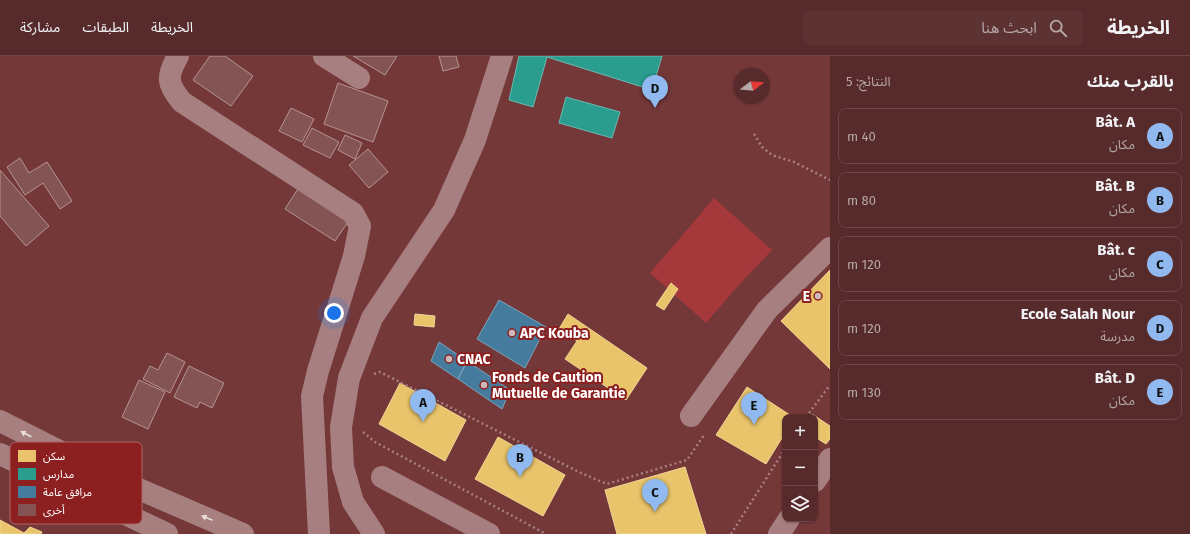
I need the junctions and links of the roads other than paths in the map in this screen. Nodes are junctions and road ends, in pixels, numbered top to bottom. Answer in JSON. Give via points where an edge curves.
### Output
{"nodes":[{"id":1,"x":178,"y":56,"type":"edge"},
{"id":2,"x":324,"y":56,"type":"edge"},
{"id":3,"x":502,"y":56,"type":"edge"},
{"id":4,"x":359,"y":78,"type":"dead end"},
{"id":5,"x":830,"y":248,"type":"edge"},
{"id":6,"x":691,"y":416,"type":"dead end"},
{"id":7,"x":0,"y":421,"type":"edge"},
{"id":8,"x":42,"y":442,"type":"edge"},
{"id":9,"x":0,"y":454,"type":"edge"},
{"id":10,"x":10,"y":459,"type":"edge"},
{"id":11,"x":830,"y":459,"type":"edge"},
{"id":12,"x":382,"y":477,"type":"dead end"},
{"id":13,"x":818,"y":477,"type":"edge"},
{"id":14,"x":142,"y":490,"type":"edge"},
{"id":15,"x":142,"y":522,"type":"edge"},
{"id":16,"x":787,"y":522,"type":"edge"},
{"id":17,"x":167,"y":534,"type":"edge"},
{"id":18,"x":243,"y":534,"type":"edge"},
{"id":19,"x":319,"y":534,"type":"edge"},
{"id":20,"x":374,"y":534,"type":"edge"},
{"id":21,"x":489,"y":534,"type":"edge"},
{"id":22,"x":778,"y":534,"type":"edge"}],
"edges":[{"from":1,"to":19,"type":"street","via":[[170,77],[172,90],[182,102],[353,213],[360,226],[354,256],[312,396]]},
{"from":2,"to":4,"type":"street"},
{"from":3,"to":20,"type":"street","via":[[475,140],[444,210],[372,318],[349,378],[341,427],[343,466],[353,502]]},
{"from":5,"to":6,"type":"street","via":[[767,310]]},
{"from":8,"to":7,"type":"main road","one_way":true},
{"from":9,"to":10,"type":"main road"},
{"from":11,"to":13,"type":"street"},
{"from":12,"to":21,"type":"street"},
{"from":18,"to":14,"type":"main road","one_way":true},
{"from":15,"to":17,"type":"main road"},
{"from":16,"to":22,"type":"street"}]}
